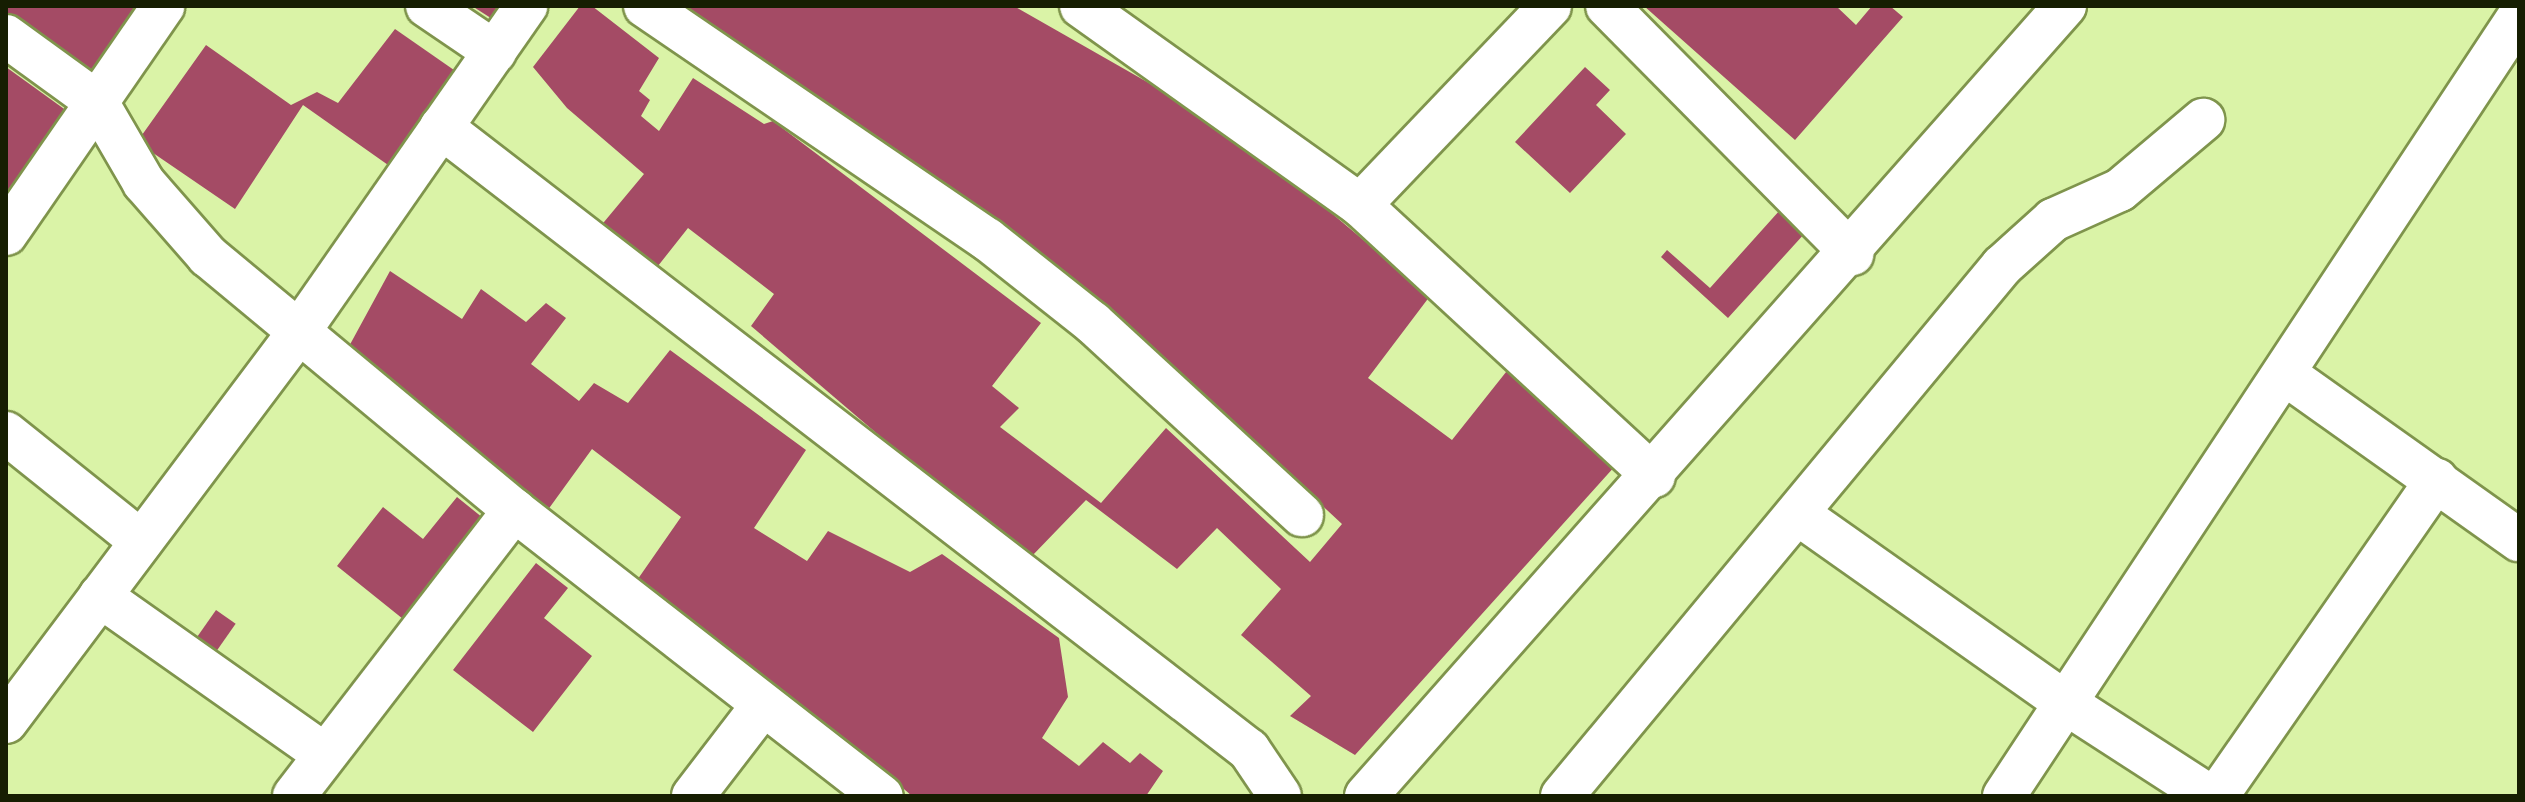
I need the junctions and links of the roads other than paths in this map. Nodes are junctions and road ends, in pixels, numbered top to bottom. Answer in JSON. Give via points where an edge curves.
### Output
{"nodes":[{"id":1,"x":163,"y":6,"type":"edge"},
{"id":2,"x":427,"y":6,"type":"edge"},
{"id":3,"x":526,"y":6,"type":"edge"},
{"id":4,"x":645,"y":6,"type":"edge"},
{"id":5,"x":1081,"y":6,"type":"edge"},
{"id":6,"x":1550,"y":6,"type":"edge"},
{"id":7,"x":1607,"y":6,"type":"edge"},
{"id":8,"x":2065,"y":6,"type":"edge"},
{"id":9,"x":2519,"y":16,"type":"edge"},
{"id":10,"x":6,"y":36,"type":"edge"},
{"id":11,"x":495,"y":52,"type":"junction"},
{"id":12,"x":97,"y":102,"type":"junction"},
{"id":13,"x":2203,"y":120,"type":"dead end"},
{"id":14,"x":441,"y":127,"type":"junction"},
{"id":15,"x":1360,"y":205,"type":"junction"},
{"id":16,"x":6,"y":234,"type":"edge"},
{"id":17,"x":1852,"y":254,"type":"junction"},
{"id":18,"x":298,"y":333,"type":"junction"},
{"id":19,"x":2285,"y":374,"type":"junction"},
{"id":20,"x":6,"y":433,"type":"edge"},
{"id":21,"x":1654,"y":476,"type":"junction"},
{"id":22,"x":2437,"y":480,"type":"junction"},
{"id":23,"x":514,"y":510,"type":"junction"},
{"id":24,"x":1798,"y":514,"type":"junction"},
{"id":25,"x":1302,"y":515,"type":"dead end"},
{"id":26,"x":2519,"y":540,"type":"edge"},
{"id":27,"x":141,"y":541,"type":"junction"},
{"id":28,"x":100,"y":596,"type":"junction"},
{"id":29,"x":2067,"y":704,"type":"junction"},
{"id":30,"x":762,"y":706,"type":"junction"},
{"id":31,"x":6,"y":722,"type":"edge"},
{"id":32,"x":324,"y":754,"type":"junction"},
{"id":33,"x":294,"y":796,"type":"edge"},
{"id":34,"x":693,"y":796,"type":"edge"},
{"id":35,"x":882,"y":796,"type":"edge"},
{"id":36,"x":1280,"y":796,"type":"edge"},
{"id":37,"x":1366,"y":796,"type":"edge"},
{"id":38,"x":1562,"y":796,"type":"edge"},
{"id":39,"x":2004,"y":796,"type":"edge"},
{"id":40,"x":2209,"y":796,"type":"edge"},
{"id":41,"x":2217,"y":796,"type":"edge"}],
"edges":[{"from":1,"to":12,"type":"street"},
{"from":2,"to":11,"type":"street"},
{"from":3,"to":11,"type":"street"},
{"from":4,"to":25,"type":"street","via":[[987,239],[1093,323]]},
{"from":5,"to":15,"type":"street"},
{"from":6,"to":15,"type":"street"},
{"from":7,"to":17,"type":"street"},
{"from":8,"to":17,"type":"street"},
{"from":9,"to":19,"type":"street"},
{"from":10,"to":12,"type":"street"},
{"from":11,"to":14,"type":"street"},
{"from":12,"to":16,"type":"street"},
{"from":12,"to":18,"type":"street","via":[[161,205],[208,256]]},
{"from":13,"to":24,"type":"street","via":[[2120,190],[2053,220],[2002,266]]},
{"from":14,"to":18,"type":"street"},
{"from":14,"to":36,"type":"street","via":[[1249,750]]},
{"from":15,"to":21,"type":"street"},
{"from":17,"to":21,"type":"street"},
{"from":18,"to":23,"type":"street"},
{"from":18,"to":27,"type":"street"},
{"from":19,"to":22,"type":"street"},
{"from":19,"to":29,"type":"street"},
{"from":20,"to":27,"type":"street"},
{"from":21,"to":37,"type":"street"},
{"from":22,"to":26,"type":"street"},
{"from":22,"to":41,"type":"street"},
{"from":23,"to":30,"type":"street"},
{"from":23,"to":32,"type":"street"},
{"from":24,"to":29,"type":"street"},
{"from":24,"to":38,"type":"street"},
{"from":27,"to":28,"type":"street"},
{"from":28,"to":31,"type":"street"},
{"from":28,"to":32,"type":"street"},
{"from":29,"to":39,"type":"street"},
{"from":29,"to":40,"type":"street"},
{"from":30,"to":34,"type":"street"},
{"from":30,"to":35,"type":"street"},
{"from":32,"to":33,"type":"street"}]}
